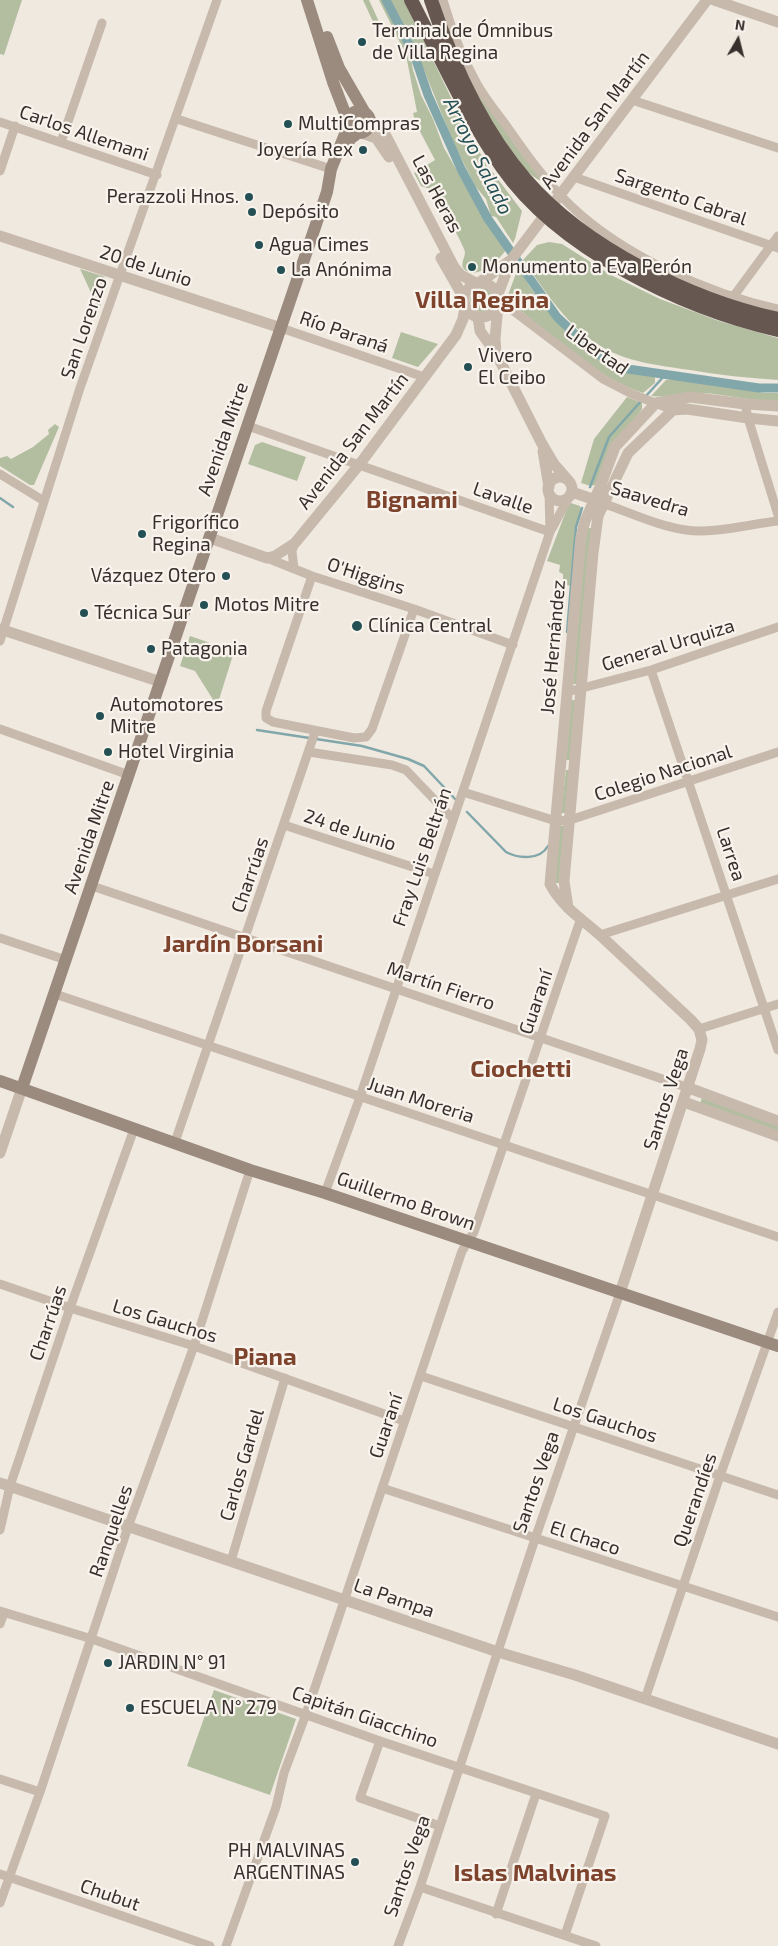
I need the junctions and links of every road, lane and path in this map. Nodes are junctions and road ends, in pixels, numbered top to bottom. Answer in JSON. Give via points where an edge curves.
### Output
{"nodes":[{"id":1,"x":217,"y":0,"type":"edge"},
{"id":2,"x":307,"y":0,"type":"edge"},
{"id":3,"x":315,"y":0,"type":"edge"},
{"id":4,"x":411,"y":0,"type":"edge"},
{"id":5,"x":431,"y":0,"type":"edge"},
{"id":6,"x":443,"y":0,"type":"edge"},
{"id":7,"x":707,"y":0,"type":"edge"},
{"id":8,"x":714,"y":0,"type":"edge"},
{"id":9,"x":778,"y":22,"type":"edge"},
{"id":10,"x":102,"y":24,"type":"dead end"},
{"id":11,"x":632,"y":100,"type":"junction"},
{"id":12,"x":367,"y":116,"type":"junction"},
{"id":13,"x":177,"y":119,"type":"junction"},
{"id":14,"x":0,"y":122,"type":"edge"},
{"id":15,"x":15,"y":126,"type":"junction"},
{"id":16,"x":354,"y":128,"type":"junction"},
{"id":17,"x":61,"y":142,"type":"junction"},
{"id":18,"x":778,"y":148,"type":"edge"},
{"id":19,"x":0,"y":170,"type":"edge"},
{"id":20,"x":331,"y":170,"type":"junction"},
{"id":21,"x":157,"y":175,"type":"junction"},
{"id":22,"x":574,"y":177,"type":"junction"},
{"id":23,"x":327,"y":192,"type":"junction"},
{"id":24,"x":552,"y":205,"type":"junction"},
{"id":25,"x":0,"y":236,"type":"edge"},
{"id":26,"x":778,"y":236,"type":"edge"},
{"id":27,"x":775,"y":247,"type":"edge"},
{"id":28,"x":511,"y":260,"type":"junction"},
{"id":29,"x":120,"y":276,"type":"junction"},
{"id":30,"x":478,"y":283,"type":"junction"},
{"id":31,"x":733,"y":297,"type":"junction"},
{"id":32,"x":498,"y":300,"type":"junction"},
{"id":33,"x":464,"y":302,"type":"junction"},
{"id":34,"x":778,"y":309,"type":"edge"},
{"id":35,"x":478,"y":317,"type":"junction"},
{"id":36,"x":778,"y":319,"type":"edge"},
{"id":37,"x":281,"y":328,"type":"junction"},
{"id":38,"x":778,"y":330,"type":"edge"},
{"id":39,"x":456,"y":335,"type":"junction"},
{"id":40,"x":496,"y":353,"type":"junction"},
{"id":41,"x":424,"y":377,"type":"junction"},
{"id":42,"x":652,"y":402,"type":"junction"},
{"id":43,"x":745,"y":404,"type":"junction"},
{"id":44,"x":778,"y":406,"type":"edge"},
{"id":45,"x":673,"y":410,"type":"junction"},
{"id":46,"x":748,"y":418,"type":"junction"},
{"id":47,"x":778,"y":421,"type":"edge"},
{"id":48,"x":248,"y":426,"type":"junction"},
{"id":49,"x":540,"y":442,"type":"junction"},
{"id":50,"x":359,"y":465,"type":"junction"},
{"id":51,"x":0,"y":474,"type":"edge"},
{"id":52,"x":568,"y":480,"type":"junction"},
{"id":53,"x":549,"y":490,"type":"junction"},
{"id":54,"x":571,"y":494,"type":"junction"},
{"id":55,"x":44,"y":501,"type":"junction"},
{"id":56,"x":600,"y":502,"type":"junction"},
{"id":57,"x":778,"y":516,"type":"edge"},
{"id":58,"x":778,"y":520,"type":"edge"},
{"id":59,"x":550,"y":532,"type":"junction"},
{"id":60,"x":210,"y":538,"type":"junction"},
{"id":61,"x":295,"y":543,"type":"junction"},
{"id":62,"x":267,"y":558,"type":"junction"},
{"id":63,"x":294,"y":569,"type":"junction"},
{"id":64,"x":312,"y":576,"type":"junction"},
{"id":65,"x":414,"y":610,"type":"junction"},
{"id":66,"x":778,"y":627,"type":"edge"},
{"id":67,"x":1,"y":634,"type":"edge"},
{"id":68,"x":513,"y":645,"type":"junction"},
{"id":69,"x":652,"y":670,"type":"junction"},
{"id":70,"x":161,"y":682,"type":"junction"},
{"id":71,"x":580,"y":688,"type":"junction"},
{"id":72,"x":567,"y":692,"type":"junction"},
{"id":73,"x":0,"y":729,"type":"edge"},
{"id":74,"x":316,"y":732,"type":"junction"},
{"id":75,"x":310,"y":748,"type":"junction"},
{"id":76,"x":778,"y":752,"type":"edge"},
{"id":77,"x":560,"y":765,"type":"junction"},
{"id":78,"x":575,"y":766,"type":"junction"},
{"id":79,"x":130,"y":774,"type":"junction"},
{"id":80,"x":690,"y":782,"type":"junction"},
{"id":81,"x":463,"y":792,"type":"junction"},
{"id":82,"x":453,"y":819,"type":"junction"},
{"id":83,"x":570,"y":820,"type":"junction"},
{"id":84,"x":556,"y":821,"type":"junction"},
{"id":85,"x":284,"y":825,"type":"junction"},
{"id":86,"x":434,"y":874,"type":"junction"},
{"id":87,"x":778,"y":879,"type":"edge"},
{"id":88,"x":92,"y":886,"type":"junction"},
{"id":89,"x":728,"y":896,"type":"junction"},
{"id":90,"x":569,"y":910,"type":"junction"},
{"id":91,"x":581,"y":918,"type":"junction"},
{"id":92,"x":600,"y":935,"type":"junction"},
{"id":93,"x":0,"y":938,"type":"edge"},
{"id":94,"x":245,"y":939,"type":"junction"},
{"id":95,"x":66,"y":960,"type":"junction"},
{"id":96,"x":395,"y":989,"type":"junction"},
{"id":97,"x":55,"y":994,"type":"junction"},
{"id":98,"x":778,"y":1004,"type":"edge"},
{"id":99,"x":764,"y":1009,"type":"junction"},
{"id":100,"x":699,"y":1029,"type":"junction"},
{"id":101,"x":541,"y":1039,"type":"junction"},
{"id":102,"x":208,"y":1045,"type":"junction"},
{"id":103,"x":778,"y":1050,"type":"edge"},
{"id":104,"x":0,"y":1081,"type":"edge"},
{"id":105,"x":22,"y":1088,"type":"junction"},
{"id":106,"x":689,"y":1088,"type":"junction"},
{"id":107,"x":360,"y":1097,"type":"junction"},
{"id":108,"x":684,"y":1102,"type":"junction"},
{"id":109,"x":778,"y":1121,"type":"edge"},
{"id":110,"x":134,"y":1128,"type":"junction"},
{"id":111,"x":778,"y":1136,"type":"edge"},
{"id":112,"x":175,"y":1142,"type":"junction"},
{"id":113,"x":504,"y":1145,"type":"junction"},
{"id":114,"x":0,"y":1152,"type":"edge"},
{"id":115,"x":250,"y":1170,"type":"junction"},
{"id":116,"x":325,"y":1193,"type":"junction"},
{"id":117,"x":653,"y":1195,"type":"junction"},
{"id":118,"x":778,"y":1237,"type":"edge"},
{"id":119,"x":468,"y":1242,"type":"junction"},
{"id":120,"x":0,"y":1284,"type":"edge"},
{"id":121,"x":620,"y":1293,"type":"junction"},
{"id":122,"x":70,"y":1308,"type":"junction"},
{"id":123,"x":778,"y":1312,"type":"edge"},
{"id":124,"x":773,"y":1344,"type":"edge"},
{"id":125,"x":194,"y":1346,"type":"junction"},
{"id":126,"x":421,"y":1376,"type":"junction"},
{"id":127,"x":285,"y":1378,"type":"junction"},
{"id":128,"x":404,"y":1421,"type":"junction"},
{"id":129,"x":574,"y":1427,"type":"junction"},
{"id":130,"x":720,"y":1476,"type":"junction"},
{"id":131,"x":5,"y":1485,"type":"edge"},
{"id":132,"x":382,"y":1488,"type":"junction"},
{"id":133,"x":778,"y":1495,"type":"edge"},
{"id":134,"x":128,"y":1527,"type":"junction"},
{"id":135,"x":0,"y":1530,"type":"edge"},
{"id":136,"x":535,"y":1539,"type":"junction"},
{"id":137,"x":230,"y":1561,"type":"junction"},
{"id":138,"x":683,"y":1586,"type":"junction"},
{"id":139,"x":344,"y":1599,"type":"junction"},
{"id":140,"x":2,"y":1612,"type":"edge"},
{"id":141,"x":778,"y":1617,"type":"edge"},
{"id":142,"x":0,"y":1624,"type":"edge"},
{"id":143,"x":92,"y":1639,"type":"junction"},
{"id":144,"x":498,"y":1652,"type":"junction"},
{"id":145,"x":645,"y":1699,"type":"junction"},
{"id":146,"x":306,"y":1714,"type":"junction"},
{"id":147,"x":380,"y":1741,"type":"junction"},
{"id":148,"x":778,"y":1744,"type":"edge"},
{"id":149,"x":459,"y":1766,"type":"junction"},
{"id":150,"x":0,"y":1779,"type":"edge"},
{"id":151,"x":40,"y":1792,"type":"junction"},
{"id":152,"x":536,"y":1794,"type":"junction"},
{"id":153,"x":440,"y":1826,"type":"junction"},
{"id":154,"x":4,"y":1876,"type":"edge"},
{"id":155,"x":420,"y":1887,"type":"junction"},
{"id":156,"x":0,"y":1903,"type":"edge"},
{"id":157,"x":496,"y":1914,"type":"junction"},
{"id":158,"x":565,"y":1935,"type":"junction"},
{"id":159,"x":210,"y":1946,"type":"edge"},
{"id":160,"x":226,"y":1946,"type":"edge"},
{"id":161,"x":398,"y":1946,"type":"edge"},
{"id":162,"x":596,"y":1946,"type":"edge"}],
"edges":[{"from":1,"to":13,"type":"street","name":"San Lorenzo"},
{"from":2,"to":16,"type":"main road","via":[[333,82]]},
{"from":3,"to":12,"type":"main road","name":"Las Heras","via":[[336,62]]},
{"from":4,"to":24,"type":"highway","via":[[490,147],[517,186]]},
{"from":5,"to":24,"type":"highway","via":[[452,54],[488,126],[518,170]]},
{"from":6,"to":24,"type":"street","via":[[477,84],[536,167]]},
{"from":7,"to":11,"type":"street","name":"Avenida San Martín"},
{"from":8,"to":9,"type":"street"},
{"from":10,"to":17,"type":"street"},
{"from":11,"to":18,"type":"street"},
{"from":11,"to":22,"type":"street","name":"Avenida San Martín"},
{"from":12,"to":16,"type":"main road","via":[[370,126]]},
{"from":12,"to":16,"type":"main road","via":[[354,113]]},
{"from":12,"to":30,"type":"street","name":"Las Heras","via":[[386,136],[454,267]]},
{"from":13,"to":20,"type":"street"},
{"from":13,"to":21,"type":"street","name":"San Lorenzo"},
{"from":14,"to":15,"type":"street","name":"Carlos Allemani"},
{"from":15,"to":17,"type":"street","name":"Carlos Allemani"},
{"from":15,"to":19,"type":"street"},
{"from":16,"to":20,"type":"main road","name":"Avenida Mitre"},
{"from":16,"to":23,"type":"main road","name":"Avenida Mitre"},
{"from":16,"to":33,"type":"street","name":"Las Heras","via":[[376,138],[382,146]]},
{"from":17,"to":21,"type":"street","name":"Carlos Allemani"},
{"from":20,"to":23,"type":"main road","name":"Avenida Mitre"},
{"from":21,"to":29,"type":"street","name":"San Lorenzo"},
{"from":22,"to":24,"type":"street","name":"Avenida San Martín"},
{"from":22,"to":27,"type":"street","name":"Sargento Cabral"},
{"from":23,"to":37,"type":"main road","name":"Avenida Mitre"},
{"from":24,"to":28,"type":"street","name":"Avenida San Martín"},
{"from":24,"to":31,"type":"street","via":[[586,219],[634,251],[691,281]]},
{"from":24,"to":36,"type":"highway","via":[[600,242],[666,281],[707,299]]},
{"from":24,"to":38,"type":"highway","via":[[573,237],[608,260],[669,293],[722,314]]},
{"from":25,"to":29,"type":"street","name":"20 de Junio"},
{"from":26,"to":27,"type":"street"},
{"from":27,"to":31,"type":"street"},
{"from":28,"to":30,"type":"street","name":"Avenida San Martín"},
{"from":28,"to":32,"type":"street","name":"Avenida San Martín"},
{"from":29,"to":37,"type":"street","name":"20 de Junio"},
{"from":29,"to":55,"type":"street","name":"San Lorenzo"},
{"from":30,"to":32,"type":"street","via":[[491,285]]},
{"from":30,"to":33,"type":"street","via":[[468,289]]},
{"from":31,"to":34,"type":"street"},
{"from":32,"to":35,"type":"street","via":[[490,315]]},
{"from":32,"to":40,"type":"street","name":"Fray Luis Beltrán","via":[[494,339]]},
{"from":32,"to":42,"type":"street","name":"Libertad","via":[[596,373],[621,389]]},
{"from":33,"to":35,"type":"street","via":[[471,314]]},
{"from":33,"to":39,"type":"street","name":"Avenida San Martín","via":[[463,319]]},
{"from":35,"to":39,"type":"street","name":"Avenida San Martín","via":[[473,325]]},
{"from":35,"to":40,"type":"street","name":"Fray Luis Beltrán","via":[[480,331]]},
{"from":37,"to":41,"type":"street","name":"Río Paraná"},
{"from":37,"to":48,"type":"main road","name":"Avenida Mitre"},
{"from":39,"to":41,"type":"street","name":"Avenida San Martín"},
{"from":40,"to":49,"type":"street","name":"Fray Luis Beltrán"},
{"from":41,"to":50,"type":"street","name":"Avenida San Martín"},
{"from":42,"to":43,"type":"street","via":[[690,397]]},
{"from":42,"to":45,"type":"street","name":"Libertad"},
{"from":42,"to":56,"type":"street","name":"José Hernández","via":[[615,447]]},
{"from":43,"to":44,"type":"street"},
{"from":43,"to":46,"type":"street"},
{"from":45,"to":46,"type":"street","name":"Libertad","via":[[694,409]]},
{"from":45,"to":56,"type":"street","name":"José Hernández","via":[[628,453]]},
{"from":46,"to":47,"type":"street","name":"Libertad"},
{"from":46,"to":57,"type":"street"},
{"from":48,"to":50,"type":"street","name":"Lavalle"},
{"from":48,"to":60,"type":"main road","name":"Avenida Mitre"},
{"from":49,"to":52,"type":"street","name":"Fray Luis Beltrán"},
{"from":49,"to":53,"type":"street","name":"Fray Luis Beltrán"},
{"from":50,"to":59,"type":"street","name":"Lavalle"},
{"from":50,"to":61,"type":"street","name":"Avenida San Martín"},
{"from":51,"to":55,"type":"street"},
{"from":52,"to":53,"type":"street","via":[[557,478]]},
{"from":52,"to":54,"type":"street","via":[[572,486]]},
{"from":53,"to":54,"type":"street","via":[[558,501]]},
{"from":53,"to":59,"type":"street","name":"Fray Luis Beltrán"},
{"from":54,"to":56,"type":"street","name":"Saavedra"},
{"from":54,"to":59,"type":"street","name":"Fray Luis Beltrán"},
{"from":55,"to":67,"type":"street","name":"San Lorenzo"},
{"from":56,"to":58,"type":"street","name":"Saavedra","via":[[669,527],[687,530]]},
{"from":56,"to":71,"type":"street","name":"José Hernández"},
{"from":56,"to":72,"type":"street","name":"José Hernández","via":[[585,521],[581,537]]},
{"from":59,"to":68,"type":"street","name":"Fray Luis Beltrán"},
{"from":60,"to":62,"type":"street","name":"O'Higgins"},
{"from":60,"to":70,"type":"main road","name":"Avenida Mitre"},
{"from":61,"to":62,"type":"street","name":"Avenida San Martín"},
{"from":61,"to":63,"type":"street","via":[[292,551]]},
{"from":62,"to":63,"type":"street","name":"O'Higgins"},
{"from":63,"to":64,"type":"street","name":"O'Higgins"},
{"from":64,"to":65,"type":"street","name":"O'Higgins"},
{"from":64,"to":74,"type":"street","via":[[266,718]]},
{"from":65,"to":68,"type":"street","name":"O'Higgins"},
{"from":65,"to":74,"type":"street","via":[[372,729],[366,737]]},
{"from":66,"to":69,"type":"street","name":"General Urquiza"},
{"from":67,"to":70,"type":"street"},
{"from":68,"to":81,"type":"street","name":"Fray Luis Beltrán"},
{"from":69,"to":71,"type":"street","name":"General Urquiza"},
{"from":69,"to":80,"type":"street","name":"Larrea"},
{"from":70,"to":79,"type":"main road","name":"Avenida Mitre"},
{"from":71,"to":72,"type":"street","name":"General Urquiza"},
{"from":71,"to":78,"type":"street","name":"José Hernández"},
{"from":72,"to":77,"type":"street","name":"José Hernández"},
{"from":73,"to":79,"type":"street"},
{"from":74,"to":75,"type":"street","name":"Charrúas"},
{"from":75,"to":82,"type":"street","via":[[392,764],[406,770]]},
{"from":75,"to":85,"type":"street","name":"Charrúas"},
{"from":76,"to":80,"type":"street","name":"Colegio Nacional"},
{"from":77,"to":78,"type":"street"},
{"from":77,"to":84,"type":"street","name":"José Hernández"},
{"from":78,"to":83,"type":"street","name":"José Hernández"},
{"from":79,"to":88,"type":"main road","name":"Avenida Mitre"},
{"from":80,"to":83,"type":"street","name":"Colegio Nacional"},
{"from":80,"to":89,"type":"street","name":"Larrea"},
{"from":81,"to":82,"type":"street","name":"Fray Luis Beltrán"},
{"from":81,"to":84,"type":"street"},
{"from":82,"to":86,"type":"street","name":"Fray Luis Beltrán"},
{"from":83,"to":84,"type":"street","name":"Colegio Nacional"},
{"from":83,"to":90,"type":"street","name":"José Hernández","via":[[564,881]]},
{"from":84,"to":90,"type":"street","name":"José Hernández","via":[[549,878]]},
{"from":85,"to":86,"type":"street","name":"24 de Junio"},
{"from":85,"to":94,"type":"street","name":"Charrúas"},
{"from":86,"to":96,"type":"street","name":"Fray Luis Beltrán"},
{"from":87,"to":89,"type":"street"},
{"from":88,"to":94,"type":"street","name":"Martín Fierro"},
{"from":88,"to":95,"type":"main road","name":"Avenida Mitre"},
{"from":89,"to":92,"type":"street"},
{"from":89,"to":99,"type":"street","name":"Larrea"},
{"from":90,"to":91,"type":"street","name":"José Hernández"},
{"from":91,"to":92,"type":"street","name":"José Hernández"},
{"from":91,"to":101,"type":"street","name":"Guaraní"},
{"from":92,"to":100,"type":"street","name":"José Hernández"},
{"from":93,"to":95,"type":"street"},
{"from":94,"to":96,"type":"street","name":"Martín Fierro"},
{"from":94,"to":102,"type":"street","name":"Charrúas"},
{"from":95,"to":97,"type":"main road","name":"Avenida Mitre"},
{"from":96,"to":101,"type":"street","name":"Martín Fierro"},
{"from":96,"to":107,"type":"street","name":"Fray Luis Beltrán"},
{"from":97,"to":102,"type":"street","name":"Juan Moreria"},
{"from":97,"to":105,"type":"main road","name":"Avenida Mitre"},
{"from":98,"to":99,"type":"street"},
{"from":99,"to":100,"type":"street"},
{"from":99,"to":103,"type":"street","name":"Larrea"},
{"from":100,"to":106,"type":"street","name":"Santos Vega","via":[[702,1040]]},
{"from":101,"to":106,"type":"street","name":"Martín Fierro"},
{"from":101,"to":113,"type":"street","name":"Guaraní"},
{"from":102,"to":107,"type":"street","name":"Juan Moreria"},
{"from":102,"to":112,"type":"street","name":"Charrúas"},
{"from":104,"to":105,"type":"main road","name":"Guillermo Brown"},
{"from":105,"to":110,"type":"main road","name":"Guillermo Brown"},
{"from":105,"to":114,"type":"street","name":"Avenida Mitre"},
{"from":106,"to":108,"type":"street","name":"Santos Vega"},
{"from":106,"to":109,"type":"street","name":"Martín Fierro"},
{"from":107,"to":113,"type":"street","name":"Juan Moreria"},
{"from":107,"to":116,"type":"street","name":"Fray Luis Beltrán"},
{"from":108,"to":111,"type":"street"},
{"from":108,"to":117,"type":"street","name":"Santos Vega"},
{"from":110,"to":112,"type":"main road","name":"Guillermo Brown"},
{"from":110,"to":122,"type":"street","name":"Charrúas"},
{"from":112,"to":115,"type":"main road","name":"Guillermo Brown"},
{"from":113,"to":117,"type":"street","name":"Juan Moreria"},
{"from":113,"to":119,"type":"street","name":"Guaraní"},
{"from":115,"to":116,"type":"main road","name":"Guillermo Brown"},
{"from":115,"to":125,"type":"street","name":"Ranquelles"},
{"from":116,"to":119,"type":"main road","name":"Guillermo Brown"},
{"from":117,"to":118,"type":"street","name":"Juan Moreria"},
{"from":117,"to":121,"type":"street","name":"Santos Vega"},
{"from":119,"to":121,"type":"main road","name":"Guillermo Brown"},
{"from":119,"to":126,"type":"street","name":"Guaraní","via":[[462,1250]]},
{"from":120,"to":122,"type":"street","name":"Los Gauchos"},
{"from":121,"to":124,"type":"main road","name":"Guillermo Brown"},
{"from":121,"to":129,"type":"street","name":"Santos Vega"},
{"from":122,"to":125,"type":"street","name":"Los Gauchos"},
{"from":122,"to":131,"type":"street","name":"Charrúas"},
{"from":123,"to":124,"type":"street","name":"Querandíes"},
{"from":124,"to":130,"type":"street","name":"Querandíes"},
{"from":125,"to":127,"type":"street","name":"Los Gauchos"},
{"from":125,"to":134,"type":"street","name":"Ranquelles"},
{"from":126,"to":128,"type":"street","name":"Guaraní"},
{"from":126,"to":129,"type":"street","name":"Los Gauchos"},
{"from":127,"to":128,"type":"street","name":"Los Gauchos"},
{"from":127,"to":137,"type":"street","name":"Carlos Gardel"},
{"from":128,"to":132,"type":"street","name":"Guaraní"},
{"from":129,"to":130,"type":"street","name":"Los Gauchos"},
{"from":129,"to":136,"type":"street","name":"Santos Vega"},
{"from":130,"to":133,"type":"street","name":"Los Gauchos"},
{"from":130,"to":138,"type":"street","name":"Querandíes"},
{"from":131,"to":134,"type":"street","name":"La Pampa"},
{"from":131,"to":135,"type":"street","name":"Charrúas"},
{"from":132,"to":136,"type":"street","name":"El Chaco"},
{"from":132,"to":139,"type":"street","name":"Guaraní"},
{"from":134,"to":137,"type":"street","name":"La Pampa"},
{"from":134,"to":143,"type":"street","name":"Ranquelles"},
{"from":136,"to":138,"type":"street","name":"El Chaco"},
{"from":136,"to":144,"type":"street","name":"Santos Vega"},
{"from":137,"to":139,"type":"street","name":"La Pampa"},
{"from":138,"to":141,"type":"street","name":"El Chaco"},
{"from":138,"to":145,"type":"street","name":"Querandíes"},
{"from":139,"to":144,"type":"street","name":"La Pampa"},
{"from":139,"to":146,"type":"street","name":"Guaraní"},
{"from":140,"to":142,"type":"street"},
{"from":140,"to":143,"type":"street","name":"Capitán Giacchino"},
{"from":143,"to":146,"type":"street","name":"Capitán Giacchino"},
{"from":143,"to":151,"type":"street","name":"Ranquelles"},
{"from":144,"to":145,"type":"street","name":"La Pampa"},
{"from":144,"to":149,"type":"street","name":"Santos Vega"},
{"from":145,"to":148,"type":"street","name":"La Pampa"},
{"from":146,"to":147,"type":"street","name":"Capitán Giacchino"},
{"from":146,"to":160,"type":"street","name":"Guaraní"},
{"from":147,"to":149,"type":"street","name":"Capitán Giacchino"},
{"from":147,"to":153,"type":"street","via":[[360,1798]]},
{"from":149,"to":152,"type":"street","name":"Capitán Giacchino"},
{"from":149,"to":153,"type":"street","name":"Santos Vega"},
{"from":150,"to":151,"type":"street"},
{"from":151,"to":154,"type":"street","name":"Ranquelles"},
{"from":152,"to":157,"type":"street"},
{"from":152,"to":158,"type":"street","name":"Capitán Giacchino","via":[[605,1816]]},
{"from":153,"to":155,"type":"street","name":"Santos Vega"},
{"from":154,"to":156,"type":"street","name":"Ranquelles"},
{"from":154,"to":159,"type":"street","name":"Chubut"},
{"from":155,"to":157,"type":"street"},
{"from":155,"to":161,"type":"street","name":"Santos Vega"},
{"from":157,"to":158,"type":"street"},
{"from":158,"to":162,"type":"street"}]}
